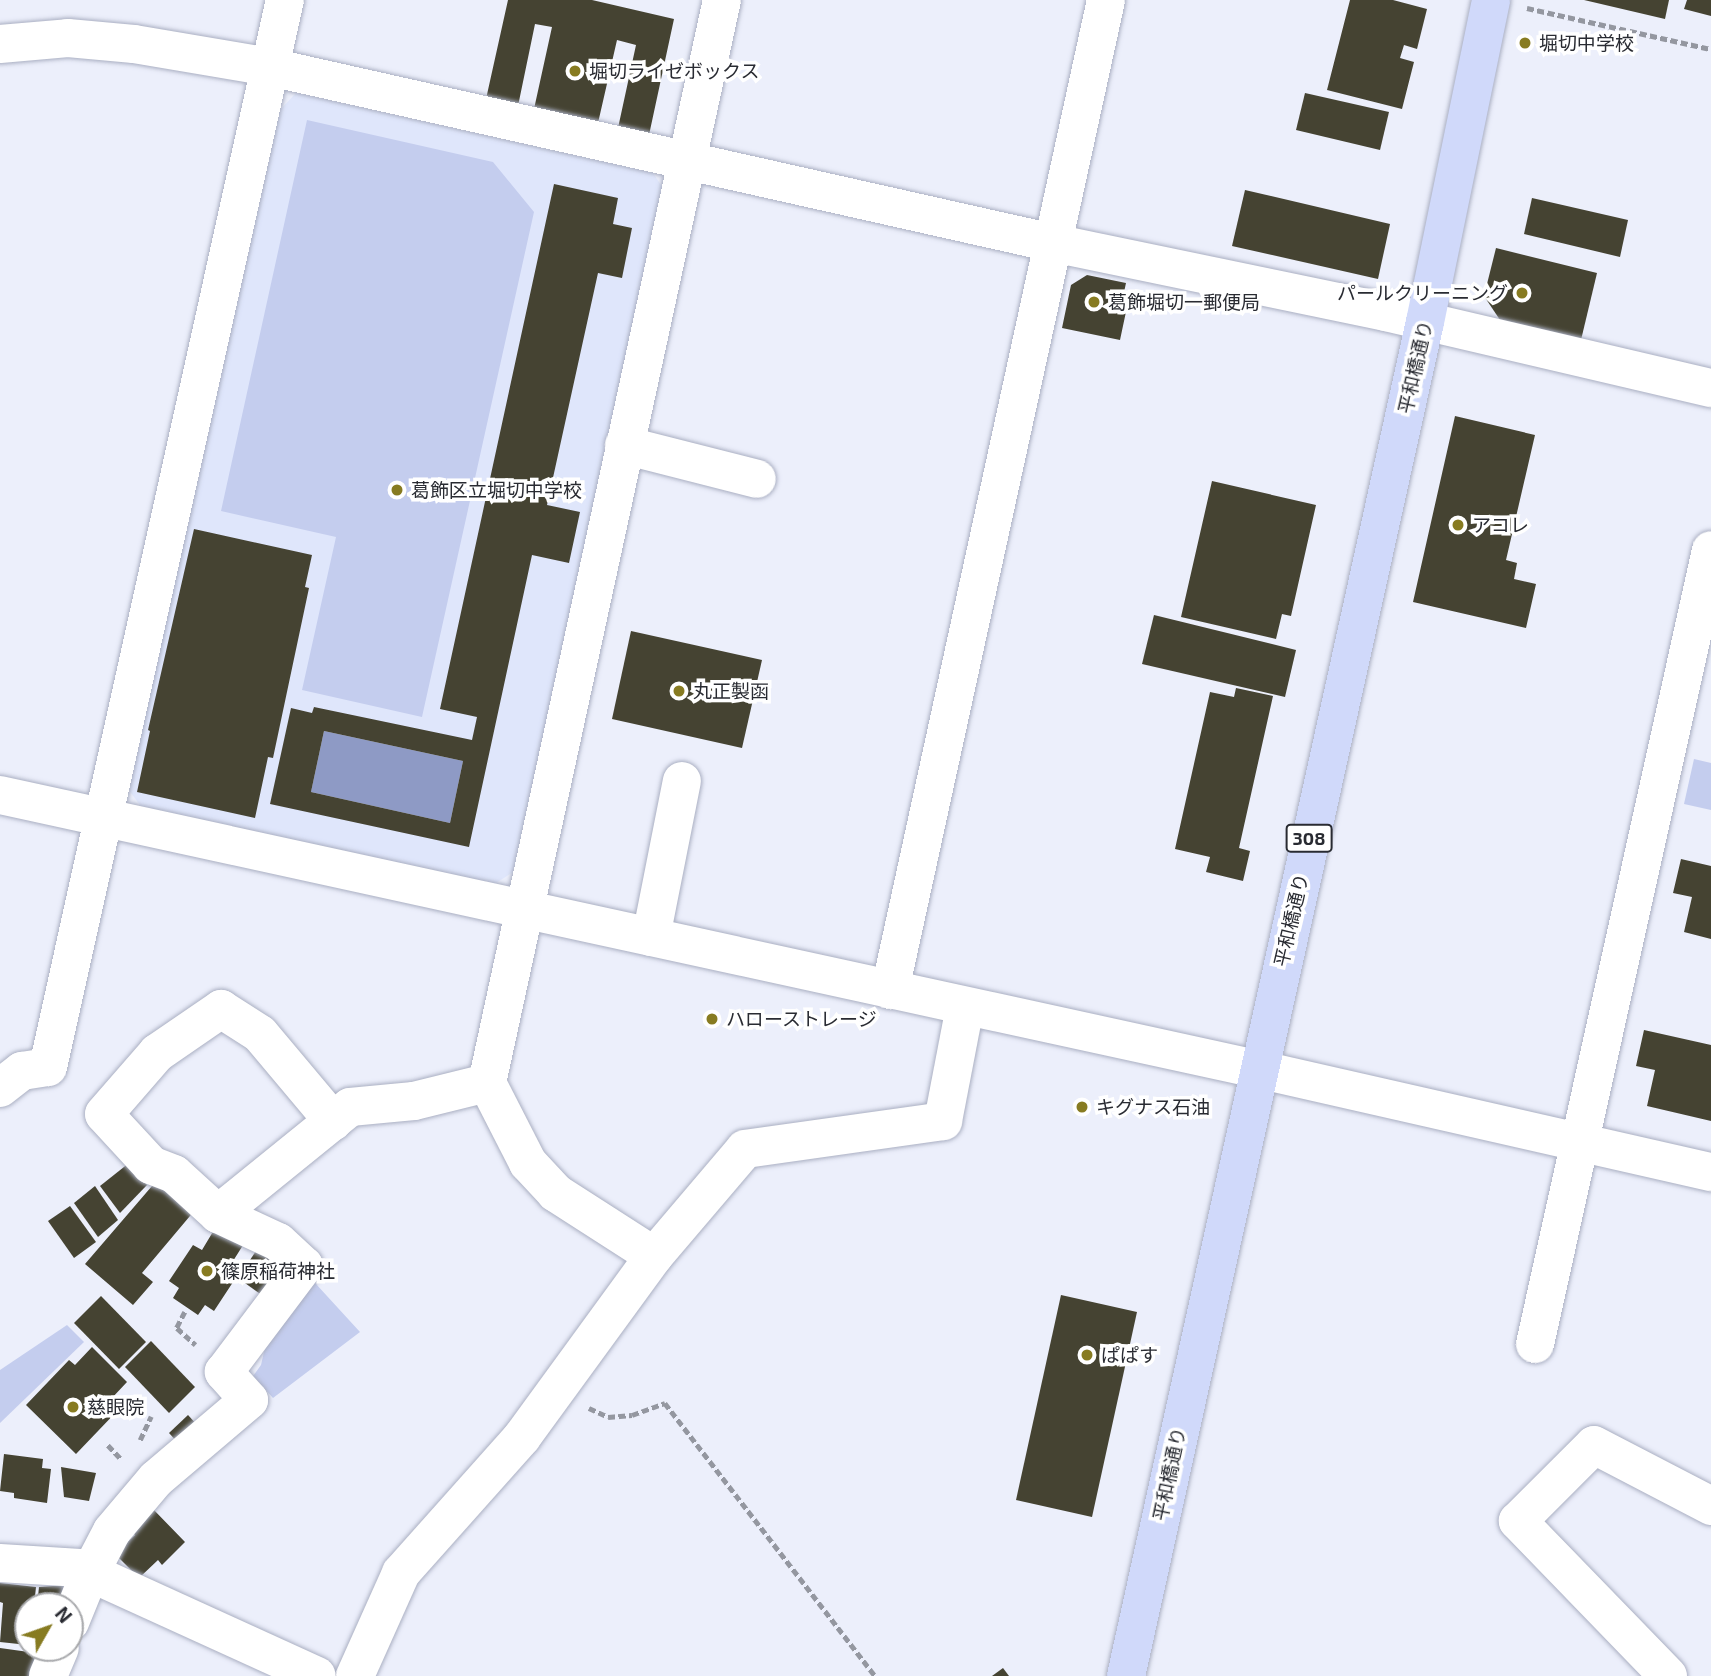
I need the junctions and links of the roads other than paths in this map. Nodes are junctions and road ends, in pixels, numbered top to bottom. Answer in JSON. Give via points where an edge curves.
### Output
{"nodes":[{"id":1,"x":285,"y":0,"type":"edge"},
{"id":2,"x":722,"y":0,"type":"edge"},
{"id":3,"x":1106,"y":0,"type":"edge"},
{"id":4,"x":1503,"y":3,"type":"edge"},
{"id":5,"x":0,"y":44,"type":"edge"},
{"id":6,"x":270,"y":67,"type":"junction"},
{"id":7,"x":687,"y":159,"type":"junction"},
{"id":8,"x":1053,"y":243,"type":"junction"},
{"id":9,"x":1425,"y":322,"type":"junction"},
{"id":10,"x":1711,"y":388,"type":"edge"},
{"id":11,"x":624,"y":445,"type":"junction"},
{"id":12,"x":757,"y":479,"type":"dead end"},
{"id":13,"x":1711,"y":550,"type":"edge"},
{"id":14,"x":682,"y":781,"type":"dead end"},
{"id":15,"x":0,"y":794,"type":"edge"},
{"id":16,"x":105,"y":817,"type":"junction"},
{"id":17,"x":522,"y":908,"type":"junction"},
{"id":18,"x":651,"y":937,"type":"junction"},
{"id":19,"x":890,"y":990,"type":"junction"},
{"id":20,"x":965,"y":1007,"type":"junction"},
{"id":21,"x":1257,"y":1069,"type":"junction"},
{"id":22,"x":487,"y":1083,"type":"junction"},
{"id":23,"x":0,"y":1087,"type":"edge"},
{"id":24,"x":333,"y":1121,"type":"junction"},
{"id":25,"x":1582,"y":1142,"type":"junction"},
{"id":26,"x":1711,"y":1172,"type":"edge"},
{"id":27,"x":218,"y":1214,"type":"junction"},
{"id":28,"x":654,"y":1256,"type":"junction"},
{"id":29,"x":1535,"y":1344,"type":"dead end"},
{"id":30,"x":1711,"y":1506,"type":"edge"},
{"id":31,"x":0,"y":1563,"type":"edge"},
{"id":32,"x":90,"y":1573,"type":"junction"},
{"id":33,"x":82,"y":1592,"type":"edge"},
{"id":34,"x":317,"y":1676,"type":"edge"},
{"id":35,"x":355,"y":1676,"type":"edge"},
{"id":36,"x":1126,"y":1676,"type":"edge"},
{"id":37,"x":1668,"y":1676,"type":"edge"}],
"edges":[{"from":1,"to":6,"type":"street"},
{"from":2,"to":7,"type":"street"},
{"from":3,"to":8,"type":"street"},
{"from":4,"to":9,"type":"main road","name":"平和橋通り","number":"308"},
{"from":5,"to":6,"type":"street","via":[[81,39]]},
{"from":6,"to":7,"type":"street"},
{"from":6,"to":16,"type":"street"},
{"from":7,"to":8,"type":"street"},
{"from":7,"to":11,"type":"street"},
{"from":8,"to":9,"type":"street"},
{"from":8,"to":19,"type":"street"},
{"from":9,"to":10,"type":"street"},
{"from":9,"to":21,"type":"main road","name":"平和橋通り","number":"308"},
{"from":11,"to":12,"type":"street"},
{"from":11,"to":17,"type":"street"},
{"from":13,"to":25,"type":"street"},
{"from":14,"to":18,"type":"street"},
{"from":15,"to":16,"type":"street"},
{"from":16,"to":17,"type":"street"},
{"from":16,"to":23,"type":"street","via":[[48,1067],[22,1071]]},
{"from":17,"to":18,"type":"street"},
{"from":17,"to":22,"type":"street"},
{"from":18,"to":19,"type":"street"},
{"from":19,"to":20,"type":"street"},
{"from":20,"to":21,"type":"street"},
{"from":20,"to":28,"type":"street","via":[[943,1121],[745,1149]]},
{"from":21,"to":25,"type":"street"},
{"from":21,"to":36,"type":"main road","name":"平和橋通り","number":"308"},
{"from":22,"to":24,"type":"street","via":[[414,1101],[350,1107]]},
{"from":22,"to":28,"type":"street","via":[[528,1163],[556,1194]]},
{"from":24,"to":27,"type":"street"},
{"from":24,"to":27,"type":"street","via":[[260,1034],[221,1009],[157,1053],[104,1114],[151,1165],[174,1174]]},
{"from":25,"to":26,"type":"street"},
{"from":25,"to":29,"type":"street"},
{"from":27,"to":32,"type":"street","via":[[278,1242],[304,1266],[224,1372],[249,1400],[156,1479],[112,1531]]},
{"from":28,"to":35,"type":"street","via":[[522,1437],[401,1573]]},
{"from":30,"to":37,"type":"street","via":[[1594,1445],[1518,1521]]},
{"from":31,"to":32,"type":"street","via":[[80,1568]]},
{"from":32,"to":33,"type":"street"},
{"from":32,"to":34,"type":"street"}]}
